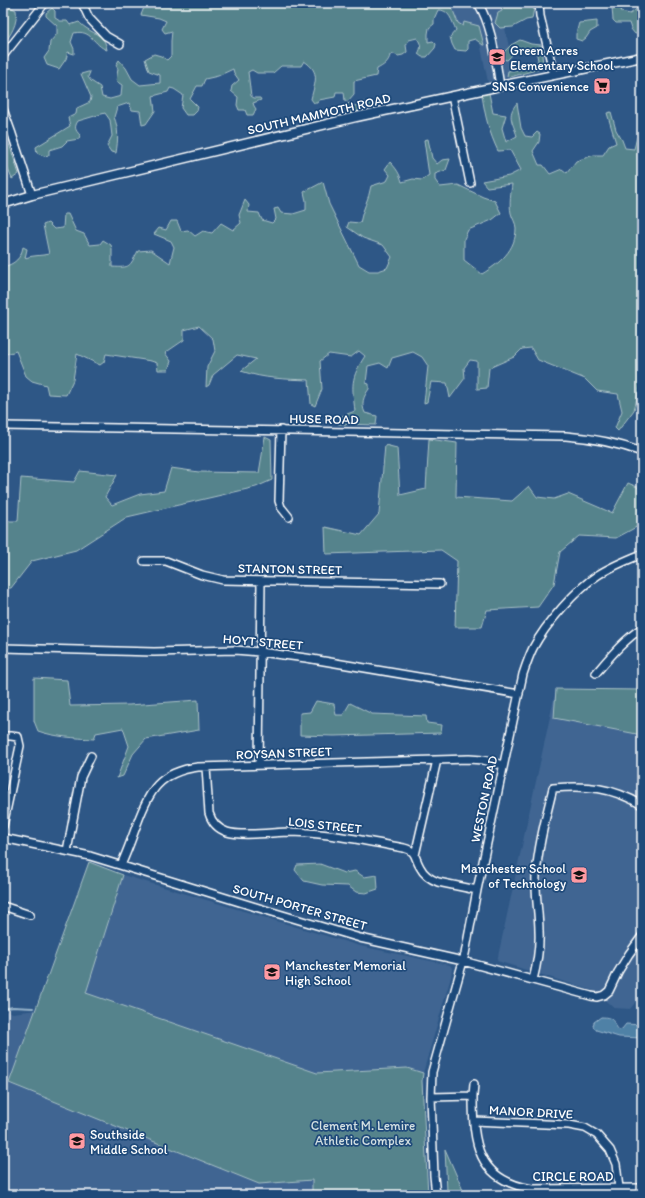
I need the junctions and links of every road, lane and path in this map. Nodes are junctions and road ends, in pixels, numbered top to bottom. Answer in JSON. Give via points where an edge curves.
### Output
{"nodes":[{"id":1,"x":45,"y":3,"type":"edge"},
{"id":2,"x":82,"y":3,"type":"edge"},
{"id":3,"x":478,"y":3,"type":"edge"},
{"id":4,"x":539,"y":3,"type":"edge"},
{"id":5,"x":120,"y":44,"type":"dead end"},
{"id":6,"x":3,"y":56,"type":"edge"},
{"id":7,"x":642,"y":58,"type":"edge"},
{"id":8,"x":554,"y":75,"type":"junction"},
{"id":9,"x":500,"y":86,"type":"junction"},
{"id":10,"x":452,"y":96,"type":"junction"},
{"id":11,"x":3,"y":109,"type":"edge"},
{"id":12,"x":470,"y":183,"type":"dead end"},
{"id":13,"x":32,"y":195,"type":"junction"},
{"id":14,"x":3,"y":204,"type":"edge"},
{"id":15,"x":3,"y":426,"type":"edge"},
{"id":16,"x":281,"y":430,"type":"junction"},
{"id":17,"x":642,"y":452,"type":"edge"},
{"id":18,"x":289,"y":517,"type":"dead end"},
{"id":19,"x":642,"y":554,"type":"edge"},
{"id":20,"x":144,"y":562,"type":"dead end"},
{"id":21,"x":261,"y":581,"type":"junction"},
{"id":22,"x":440,"y":584,"type":"dead end"},
{"id":23,"x":642,"y":628,"type":"edge"},
{"id":24,"x":3,"y":648,"type":"edge"},
{"id":25,"x":260,"y":652,"type":"junction"},
{"id":26,"x":596,"y":673,"type":"dead end"},
{"id":27,"x":518,"y":694,"type":"junction"},
{"id":28,"x":3,"y":736,"type":"edge"},
{"id":29,"x":90,"y":756,"type":"dead end"},
{"id":30,"x":437,"y":760,"type":"junction"},
{"id":31,"x":259,"y":765,"type":"junction"},
{"id":32,"x":503,"y":765,"type":"junction"},
{"id":33,"x":206,"y":767,"type":"junction"},
{"id":34,"x":642,"y":805,"type":"edge"},
{"id":35,"x":3,"y":826,"type":"edge"},
{"id":36,"x":3,"y":838,"type":"edge"},
{"id":37,"x":67,"y":851,"type":"junction"},
{"id":38,"x":415,"y":855,"type":"junction"},
{"id":39,"x":121,"y":865,"type":"junction"},
{"id":40,"x":477,"y":890,"type":"junction"},
{"id":41,"x":3,"y":906,"type":"edge"},
{"id":42,"x":30,"y":915,"type":"dead end"},
{"id":43,"x":642,"y":936,"type":"edge"},
{"id":44,"x":463,"y":961,"type":"junction"},
{"id":45,"x":533,"y":980,"type":"junction"},
{"id":46,"x":474,"y":1084,"type":"dead end"},
{"id":47,"x":473,"y":1096,"type":"junction"},
{"id":48,"x":431,"y":1097,"type":"junction"},
{"id":49,"x":474,"y":1121,"type":"junction"},
{"id":50,"x":619,"y":1188,"type":"junction"},
{"id":51,"x":642,"y":1188,"type":"edge"},
{"id":52,"x":436,"y":1195,"type":"edge"}],
"edges":[{"from":1,"to":6,"type":"street"},
{"from":2,"to":5,"type":"street","via":[[89,18],[101,32]]},
{"from":3,"to":9,"type":"street","via":[[490,29]]},
{"from":4,"to":8,"type":"street"},
{"from":7,"to":8,"type":"main road","name":"SOUTH MAMMOTH ROAD"},
{"from":8,"to":9,"type":"main road","name":"SOUTH MAMMOTH ROAD"},
{"from":9,"to":10,"type":"main road","name":"SOUTH MAMMOTH ROAD"},
{"from":10,"to":12,"type":"street"},
{"from":10,"to":13,"type":"main road","name":"SOUTH MAMMOTH ROAD"},
{"from":11,"to":13,"type":"street"},
{"from":13,"to":14,"type":"main road","name":"SOUTH MAMMOTH ROAD"},
{"from":15,"to":16,"type":"street","name":"HUSE ROAD"},
{"from":16,"to":17,"type":"street","name":"HUSE ROAD","via":[[566,436],[612,443]]},
{"from":16,"to":18,"type":"street","via":[[278,501]]},
{"from":19,"to":27,"type":"street","name":"WESTON ROAD","via":[[598,575],[567,603],[534,647]]},
{"from":20,"to":21,"type":"street","name":"STANTON STREET","via":[[166,561],[216,579]]},
{"from":21,"to":22,"type":"street","name":"STANTON STREET"},
{"from":21,"to":25,"type":"street"},
{"from":23,"to":26,"type":"street"},
{"from":24,"to":25,"type":"street","name":"HOYT STREET"},
{"from":25,"to":27,"type":"street","name":"HOYT STREET"},
{"from":25,"to":31,"type":"street"},
{"from":27,"to":32,"type":"street","name":"WESTON ROAD"},
{"from":28,"to":35,"type":"street","via":[[18,738],[20,746]]},
{"from":29,"to":37,"type":"street","via":[[81,777]]},
{"from":30,"to":31,"type":"street","name":"ROYSAN STREET"},
{"from":30,"to":32,"type":"street","name":"ROYSAN STREET","via":[[477,760]]},
{"from":30,"to":38,"type":"street"},
{"from":31,"to":33,"type":"street","name":"ROYSAN STREET"},
{"from":32,"to":40,"type":"street","name":"WESTON ROAD"},
{"from":33,"to":38,"type":"street","name":"LOIS STREET","via":[[209,813],[211,820],[221,830],[242,834],[291,832],[332,835],[404,848]]},
{"from":33,"to":39,"type":"street","name":"ROYSAN STREET","via":[[184,769],[159,783],[144,806]]},
{"from":34,"to":45,"type":"street","via":[[626,796],[590,787],[553,788],[538,860],[538,956]]},
{"from":36,"to":37,"type":"street","name":"SOUTH PORTER STREET"},
{"from":37,"to":39,"type":"street","name":"SOUTH PORTER STREET"},
{"from":38,"to":40,"type":"street","via":[[423,872],[432,879]]},
{"from":39,"to":44,"type":"street","name":"SOUTH PORTER STREET","via":[[360,938]]},
{"from":40,"to":44,"type":"street","name":"WESTON ROAD"},
{"from":41,"to":42,"type":"street"},
{"from":43,"to":45,"type":"street","name":"SOUTH PORTER STREET","via":[[618,972],[609,991],[604,995],[591,996]]},
{"from":44,"to":45,"type":"street","name":"SOUTH PORTER STREET"},
{"from":44,"to":48,"type":"street","name":"WESTON ROAD","via":[[434,1064]]},
{"from":46,"to":47,"type":"street","name":"CIRCLE ROAD"},
{"from":47,"to":48,"type":"street"},
{"from":47,"to":49,"type":"street","name":"CIRCLE ROAD"},
{"from":48,"to":52,"type":"street","name":"WESTON ROAD"},
{"from":49,"to":50,"type":"street","name":"MANOR DRIVE","via":[[585,1128],[597,1135],[610,1150],[616,1164]]},
{"from":49,"to":50,"type":"street","name":"CIRCLE ROAD","via":[[476,1141],[484,1160],[493,1172],[517,1186],[532,1189]]},
{"from":50,"to":51,"type":"street","name":"CIRCLE ROAD"}]}
